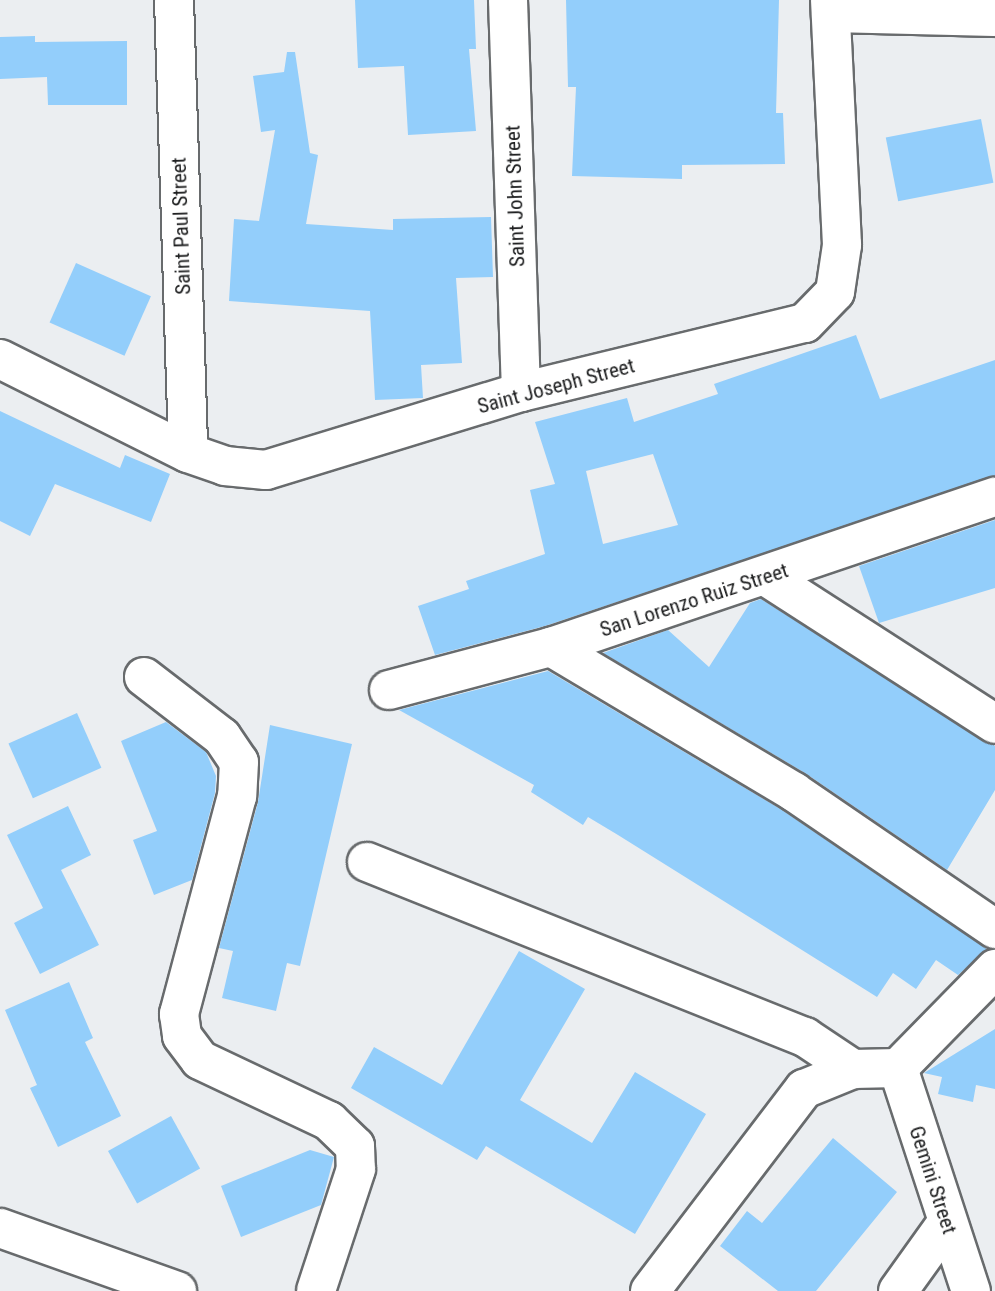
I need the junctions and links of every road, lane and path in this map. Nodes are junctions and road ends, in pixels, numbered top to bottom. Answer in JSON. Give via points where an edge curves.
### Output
{"nodes":[{"id":1,"x":174,"y":0,"type":"edge"},
{"id":2,"x":508,"y":0,"type":"edge"},
{"id":3,"x":831,"y":6,"type":"edge"},
{"id":4,"x":995,"y":17,"type":"edge"},
{"id":5,"x":0,"y":359,"type":"edge"},
{"id":6,"x":521,"y":392,"type":"junction"},
{"id":7,"x":188,"y":453,"type":"junction"},
{"id":8,"x":995,"y":497,"type":"edge"},
{"id":9,"x":767,"y":576,"type":"junction"},
{"id":10,"x":551,"y":647,"type":"junction"},
{"id":11,"x":144,"y":677,"type":"dead end"},
{"id":12,"x":389,"y":690,"type":"dead end"},
{"id":13,"x":995,"y":724,"type":"edge"},
{"id":14,"x":367,"y":862,"type":"dead end"},
{"id":15,"x":995,"y":929,"type":"edge"},
{"id":16,"x":995,"y":969,"type":"edge"},
{"id":17,"x":898,"y":1068,"type":"junction"},
{"id":18,"x":853,"y":1069,"type":"junction"},
{"id":19,"x":946,"y":1224,"type":"junction"},
{"id":20,"x":0,"y":1228,"type":"edge"},
{"id":21,"x":177,"y":1291,"type":"edge"},
{"id":22,"x":316,"y":1291,"type":"edge"},
{"id":23,"x":650,"y":1291,"type":"edge"},
{"id":24,"x":898,"y":1291,"type":"edge"},
{"id":25,"x":971,"y":1291,"type":"edge"}],
"edges":[{"from":1,"to":7,"type":"street","name":"Saint Paul Street"},
{"from":2,"to":6,"type":"street","name":"Saint John Street"},
{"from":3,"to":4,"type":"street"},
{"from":3,"to":6,"type":"street","name":"Saint Joseph Street","via":[[842,245],[835,292],[805,323]]},
{"from":5,"to":7,"type":"street","name":"Saint Joseph Street"},
{"from":6,"to":7,"type":"street","name":"Saint Joseph Street","via":[[266,470],[225,466]]},
{"from":8,"to":9,"type":"street","name":"San Lorenzo Ruiz Street"},
{"from":9,"to":10,"type":"street","name":"San Lorenzo Ruiz Street"},
{"from":9,"to":13,"type":"street"},
{"from":10,"to":12,"type":"street","name":"San Lorenzo Ruiz Street"},
{"from":10,"to":15,"type":"street","via":[[794,792]]},
{"from":11,"to":22,"type":"street","via":[[222,737],[239,762],[237,796],[179,1014],[182,1036],[200,1060],[329,1121],[355,1146],[356,1169]]},
{"from":14,"to":18,"type":"street","via":[[805,1037]]},
{"from":16,"to":17,"type":"street"},
{"from":17,"to":18,"type":"street"},
{"from":17,"to":19,"type":"street","name":"Gemini Street"},
{"from":18,"to":23,"type":"street","via":[[804,1089]]},
{"from":19,"to":24,"type":"street"},
{"from":19,"to":25,"type":"street","name":"Gemini Street"},
{"from":20,"to":21,"type":"street"}]}
